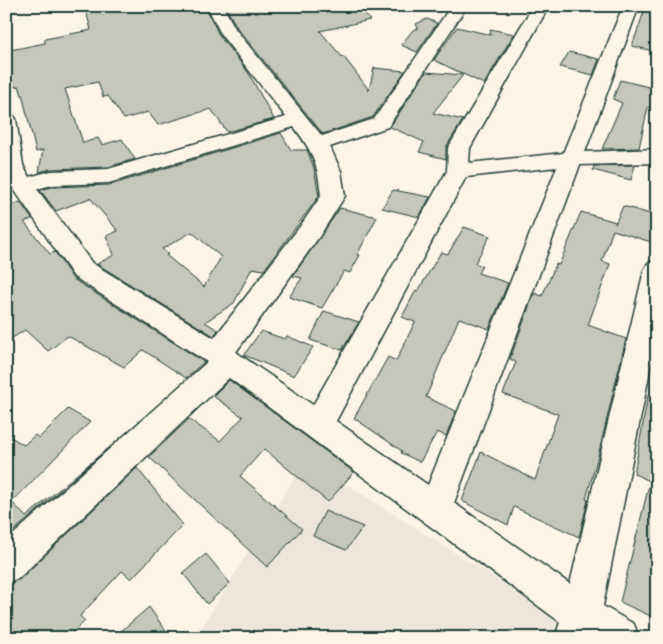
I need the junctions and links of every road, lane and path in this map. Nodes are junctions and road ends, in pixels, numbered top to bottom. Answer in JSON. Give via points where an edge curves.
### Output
{"nodes":[{"id":1,"x":216,"y":6,"type":"edge"},
{"id":2,"x":459,"y":6,"type":"edge"},
{"id":3,"x":541,"y":6,"type":"edge"},
{"id":4,"x":631,"y":6,"type":"edge"},
{"id":5,"x":6,"y":119,"type":"edge"},
{"id":6,"x":298,"y":120,"type":"junction"},
{"id":7,"x":318,"y":144,"type":"junction"},
{"id":8,"x":657,"y":156,"type":"edge"},
{"id":9,"x":572,"y":159,"type":"junction"},
{"id":10,"x":458,"y":171,"type":"junction"},
{"id":11,"x":14,"y":173,"type":"edge"},
{"id":12,"x":657,"y":270,"type":"edge"},
{"id":13,"x":223,"y":358,"type":"junction"},
{"id":14,"x":318,"y":425,"type":"junction"},
{"id":15,"x":435,"y":508,"type":"junction"},
{"id":16,"x":6,"y":565,"type":"edge"},
{"id":17,"x":578,"y":626,"type":"edge"},
{"id":18,"x":620,"y":638,"type":"edge"}],
"edges":[{"from":1,"to":6,"type":"street","via":[[228,32]]},
{"from":2,"to":7,"type":"street","via":[[381,123]]},
{"from":3,"to":10,"type":"street","via":[[459,148]]},
{"from":4,"to":9,"type":"street"},
{"from":5,"to":11,"type":"street"},
{"from":6,"to":7,"type":"street"},
{"from":6,"to":11,"type":"street","via":[[109,176],[52,178]]},
{"from":7,"to":13,"type":"street","via":[[330,170],[333,196]]},
{"from":8,"to":9,"type":"street"},
{"from":9,"to":10,"type":"street"},
{"from":9,"to":15,"type":"street"},
{"from":10,"to":14,"type":"street"},
{"from":11,"to":13,"type":"street","via":[[83,270]]},
{"from":12,"to":17,"type":"street"},
{"from":13,"to":14,"type":"street"},
{"from":13,"to":16,"type":"street"},
{"from":14,"to":15,"type":"street"},
{"from":15,"to":17,"type":"street"},
{"from":17,"to":18,"type":"street"}]}
